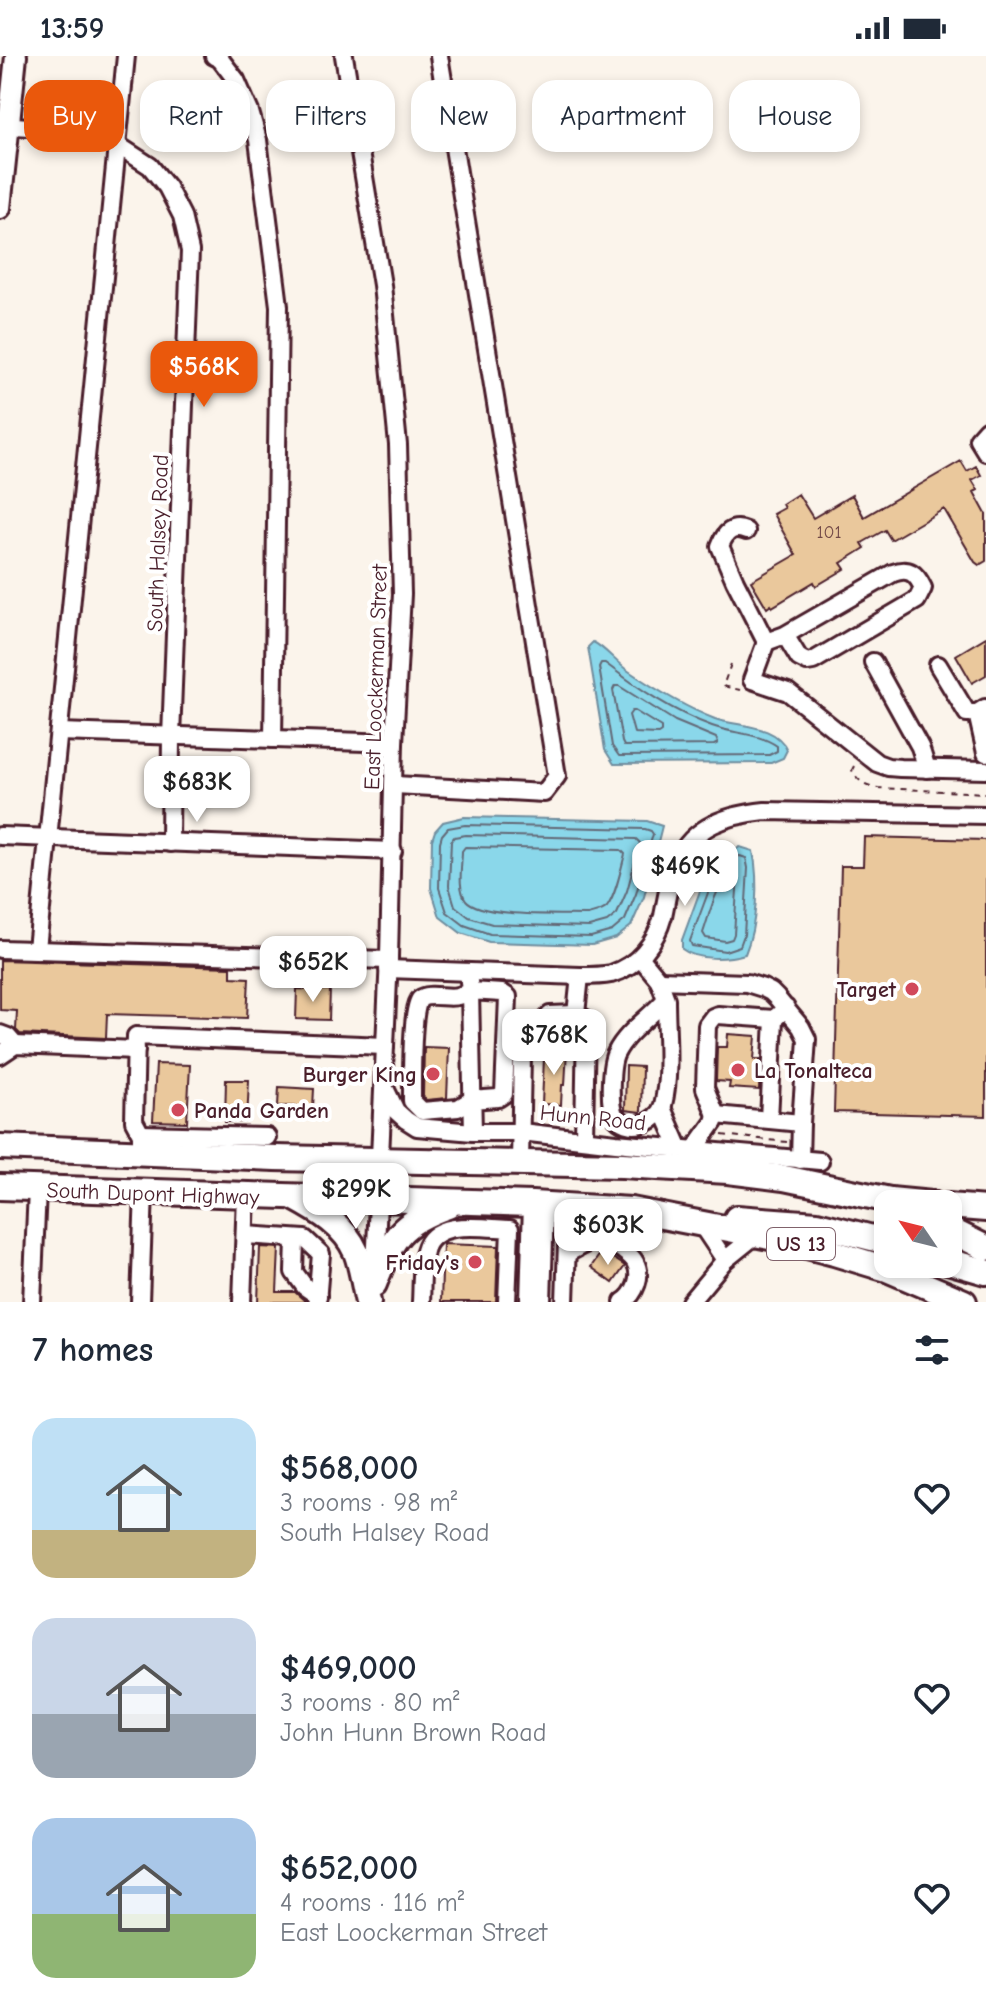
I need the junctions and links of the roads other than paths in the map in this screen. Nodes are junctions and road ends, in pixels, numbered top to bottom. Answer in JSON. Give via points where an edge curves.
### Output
{"nodes":[{"id":1,"x":16,"y":56,"type":"edge"},
{"id":2,"x":126,"y":56,"type":"edge"},
{"id":3,"x":214,"y":56,"type":"edge"},
{"id":4,"x":344,"y":56,"type":"edge"},
{"id":5,"x":439,"y":56,"type":"edge"},
{"id":6,"x":123,"y":80,"type":"edge"},
{"id":7,"x":4,"y":125,"type":"edge"},
{"id":8,"x":24,"y":126,"type":"edge"},
{"id":9,"x":124,"y":149,"type":"edge"},
{"id":10,"x":115,"y":152,"type":"edge"},
{"id":11,"x":0,"y":208,"type":"edge"},
{"id":12,"x":986,"y":430,"type":"edge"},
{"id":13,"x":986,"y":452,"type":"edge"},
{"id":14,"x":746,"y":531,"type":"dead end"},
{"id":15,"x":785,"y":635,"type":"junction"},
{"id":16,"x":766,"y":642,"type":"junction"},
{"id":17,"x":873,"y":662,"type":"dead end"},
{"id":18,"x":938,"y":665,"type":"dead end"},
{"id":19,"x":981,"y":710,"type":"edge"},
{"id":20,"x":59,"y":732,"type":"junction"},
{"id":21,"x":171,"y":737,"type":"junction"},
{"id":22,"x":273,"y":739,"type":"junction"},
{"id":23,"x":394,"y":743,"type":"junction"},
{"id":24,"x":986,"y":753,"type":"edge"},
{"id":25,"x":927,"y":769,"type":"junction"},
{"id":26,"x":986,"y":770,"type":"edge"},
{"id":27,"x":395,"y":785,"type":"junction"},
{"id":28,"x":986,"y":815,"type":"edge"},
{"id":29,"x":0,"y":836,"type":"edge"},
{"id":30,"x":49,"y":838,"type":"junction"},
{"id":31,"x":170,"y":843,"type":"junction"},
{"id":32,"x":393,"y":851,"type":"junction"},
{"id":33,"x":0,"y":949,"type":"edge"},
{"id":34,"x":37,"y":949,"type":"junction"},
{"id":35,"x":640,"y":957,"type":"junction"},
{"id":36,"x":389,"y":964,"type":"junction"},
{"id":37,"x":468,"y":972,"type":"junction"},
{"id":38,"x":580,"y":976,"type":"junction"},
{"id":39,"x":659,"y":980,"type":"junction"},
{"id":40,"x":470,"y":991,"type":"junction"},
{"id":41,"x":666,"y":999,"type":"junction"},
{"id":42,"x":780,"y":1013,"type":"junction"},
{"id":43,"x":581,"y":1017,"type":"junction"},
{"id":44,"x":0,"y":1034,"type":"edge"},
{"id":45,"x":15,"y":1045,"type":"junction"},
{"id":46,"x":385,"y":1046,"type":"junction"},
{"id":47,"x":136,"y":1050,"type":"junction"},
{"id":48,"x":0,"y":1055,"type":"edge"},
{"id":49,"x":383,"y":1084,"type":"junction"},
{"id":50,"x":471,"y":1100,"type":"junction"},
{"id":51,"x":662,"y":1108,"type":"junction"},
{"id":52,"x":716,"y":1115,"type":"junction"},
{"id":53,"x":769,"y":1119,"type":"junction"},
{"id":54,"x":801,"y":1123,"type":"junction"},
{"id":55,"x":473,"y":1132,"type":"junction"},
{"id":56,"x":521,"y":1132,"type":"junction"},
{"id":57,"x":267,"y":1137,"type":"dead end"},
{"id":58,"x":584,"y":1139,"type":"junction"},
{"id":59,"x":141,"y":1143,"type":"junction"},
{"id":60,"x":0,"y":1147,"type":"edge"},
{"id":61,"x":687,"y":1149,"type":"junction"},
{"id":62,"x":800,"y":1160,"type":"junction"},
{"id":63,"x":379,"y":1161,"type":"junction"},
{"id":64,"x":820,"y":1161,"type":"dead end"},
{"id":65,"x":520,"y":1163,"type":"junction"},
{"id":66,"x":0,"y":1187,"type":"edge"},
{"id":67,"x":37,"y":1190,"type":"junction"},
{"id":68,"x":144,"y":1191,"type":"junction"},
{"id":69,"x":246,"y":1195,"type":"junction"},
{"id":70,"x":293,"y":1197,"type":"junction"},
{"id":71,"x":874,"y":1198,"type":"edge"},
{"id":72,"x":378,"y":1199,"type":"junction"},
{"id":73,"x":458,"y":1202,"type":"junction"},
{"id":74,"x":545,"y":1205,"type":"junction"},
{"id":75,"x":962,"y":1207,"type":"edge"},
{"id":76,"x":986,"y":1209,"type":"edge"},
{"id":77,"x":628,"y":1210,"type":"junction"},
{"id":78,"x":701,"y":1224,"type":"junction"},
{"id":79,"x":245,"y":1235,"type":"junction"},
{"id":80,"x":756,"y":1235,"type":"junction"},
{"id":81,"x":962,"y":1236,"type":"edge"},
{"id":82,"x":874,"y":1238,"type":"edge"},
{"id":83,"x":295,"y":1239,"type":"junction"},
{"id":84,"x":607,"y":1241,"type":"junction"},
{"id":85,"x":986,"y":1248,"type":"edge"},
{"id":86,"x":568,"y":1253,"type":"junction"},
{"id":87,"x":725,"y":1260,"type":"junction"},
{"id":88,"x":962,"y":1265,"type":"edge"},
{"id":89,"x":986,"y":1272,"type":"edge"},
{"id":90,"x":372,"y":1296,"type":"edge"},
{"id":91,"x":317,"y":1299,"type":"edge"},
{"id":92,"x":955,"y":1300,"type":"edge"},
{"id":93,"x":32,"y":1302,"type":"edge"},
{"id":94,"x":140,"y":1302,"type":"edge"},
{"id":95,"x":242,"y":1302,"type":"edge"},
{"id":96,"x":421,"y":1302,"type":"edge"},
{"id":97,"x":507,"y":1302,"type":"edge"},
{"id":98,"x":529,"y":1302,"type":"edge"},
{"id":99,"x":542,"y":1302,"type":"edge"},
{"id":100,"x":565,"y":1302,"type":"edge"},
{"id":101,"x":623,"y":1302,"type":"edge"},
{"id":102,"x":690,"y":1302,"type":"edge"}],
"edges":[{"from":1,"to":7,"type":"main road"},
{"from":2,"to":6,"type":"street"},
{"from":3,"to":22,"type":"street","via":[[236,80],[258,140],[279,306]]},
{"from":4,"to":23,"type":"street","name":"East Loockerman Street","via":[[382,285],[398,445],[402,594]]},
{"from":5,"to":27,"type":"street","via":[[557,776],[544,793]]},
{"from":7,"to":8,"type":"street","name":"South Halsey Road"},
{"from":7,"to":11,"type":"main road"},
{"from":9,"to":21,"type":"street","name":"South Halsey Road","via":[[150,166],[167,187],[182,216],[190,251]]},
{"from":10,"to":20,"type":"street"},
{"from":12,"to":13,"type":"street","via":[[978,439]]},
{"from":14,"to":16,"type":"street","via":[[729,531],[720,546]]},
{"from":15,"to":15,"type":"street","via":[[903,569],[912,572],[923,588],[917,600],[813,661],[799,658]]},
{"from":15,"to":16,"type":"street"},
{"from":16,"to":25,"type":"street","via":[[752,680],[788,692],[877,763]]},
{"from":17,"to":25,"type":"street"},
{"from":18,"to":19,"type":"street","via":[[967,713]]},
{"from":19,"to":24,"type":"street"},
{"from":20,"to":21,"type":"street"},
{"from":20,"to":30,"type":"street"},
{"from":21,"to":22,"type":"street"},
{"from":21,"to":31,"type":"street","name":"South Halsey Road"},
{"from":22,"to":23,"type":"street"},
{"from":23,"to":27,"type":"street","name":"East Loockerman Street"},
{"from":25,"to":26,"type":"street"},
{"from":27,"to":32,"type":"street","name":"East Loockerman Street"},
{"from":28,"to":35,"type":"street","via":[[765,811],[728,817],[686,846],[657,932]]},
{"from":29,"to":30,"type":"street"},
{"from":30,"to":31,"type":"street"},
{"from":30,"to":34,"type":"street"},
{"from":31,"to":32,"type":"street"},
{"from":32,"to":36,"type":"street","name":"East Loockerman Street"},
{"from":33,"to":34,"type":"street"},
{"from":34,"to":36,"type":"street"},
{"from":35,"to":38,"type":"street","via":[[611,973]]},
{"from":35,"to":39,"type":"street"},
{"from":36,"to":37,"type":"street"},
{"from":36,"to":46,"type":"street","name":"East Loockerman Street"},
{"from":37,"to":38,"type":"street"},
{"from":37,"to":40,"type":"street"},
{"from":38,"to":43,"type":"street"},
{"from":39,"to":41,"type":"street"},
{"from":39,"to":42,"type":"street","via":[[747,983],[771,992]]},
{"from":40,"to":50,"type":"street"},
{"from":40,"to":50,"type":"street","via":[[508,997],[504,1094]]},
{"from":40,"to":50,"type":"street","via":[[457,997],[421,998],[415,1010],[411,1060],[412,1101],[422,1111],[458,1108]]},
{"from":41,"to":51,"type":"street"},
{"from":41,"to":51,"type":"street","via":[[614,1056],[611,1085],[613,1113],[629,1125],[654,1119]]},
{"from":42,"to":52,"type":"street","via":[[718,1015],[707,1025],[705,1088]]},
{"from":42,"to":53,"type":"street"},
{"from":42,"to":54,"type":"street","via":[[801,1027],[807,1039]]},
{"from":43,"to":56,"type":"street","via":[[550,1015],[529,1040],[522,1055]]},
{"from":43,"to":58,"type":"street"},
{"from":44,"to":45,"type":"street"},
{"from":45,"to":47,"type":"street"},
{"from":45,"to":48,"type":"street"},
{"from":46,"to":47,"type":"street","via":[[136,1036]]},
{"from":46,"to":49,"type":"street","name":"East Loockerman Street"},
{"from":47,"to":59,"type":"street","via":[[134,1121]]},
{"from":49,"to":55,"type":"street","name":"Hunn Road","via":[[396,1111],[417,1127]]},
{"from":49,"to":63,"type":"street","name":"East Loockerman Street"},
{"from":50,"to":55,"type":"street"},
{"from":51,"to":61,"type":"street"},
{"from":52,"to":53,"type":"street"},
{"from":52,"to":61,"type":"street"},
{"from":53,"to":54,"type":"street"},
{"from":54,"to":62,"type":"street"},
{"from":55,"to":56,"type":"street","name":"Hunn Road"},
{"from":56,"to":58,"type":"street","name":"Hunn Road"},
{"from":56,"to":65,"type":"street"},
{"from":57,"to":59,"type":"street"},
{"from":58,"to":61,"type":"street","name":"Hunn Road"},
{"from":59,"to":60,"type":"highway","name":"South Dupont Highway"},
{"from":59,"to":63,"type":"highway","name":"South Dupont Highway"},
{"from":61,"to":62,"type":"street","name":"Hunn Road"},
{"from":62,"to":64,"type":"street","name":"Hunn Road"},
{"from":63,"to":65,"type":"highway","name":"South Dupont Highway"},
{"from":63,"to":72,"type":"street","name":"East Loockerman Street"},
{"from":65,"to":71,"type":"highway","name":"South Dupont Highway","via":[[728,1171]]},
{"from":66,"to":67,"type":"highway","name":"South Dupont Highway","number":"US 13"},
{"from":67,"to":68,"type":"highway","name":"South Dupont Highway","number":"US 13"},
{"from":67,"to":93,"type":"street"},
{"from":68,"to":69,"type":"highway","name":"South Dupont Highway","number":"US 13"},
{"from":68,"to":94,"type":"street"},
{"from":69,"to":70,"type":"highway","name":"South Dupont Highway","number":"US 13"},
{"from":69,"to":79,"type":"street"},
{"from":70,"to":72,"type":"highway","name":"South Dupont Highway","number":"US 13"},
{"from":70,"to":90,"type":"highway","via":[[322,1213],[349,1240]]},
{"from":72,"to":73,"type":"highway","name":"South Dupont Highway","number":"US 13"},
{"from":72,"to":90,"type":"street","name":"East Loockerman Street"},
{"from":73,"to":74,"type":"highway","name":"South Dupont Highway","number":"US 13"},
{"from":73,"to":90,"type":"highway","via":[[421,1216],[402,1230],[382,1263]]},
{"from":74,"to":77,"type":"highway","name":"South Dupont Highway","number":"US 13"},
{"from":74,"to":86,"type":"street","via":[[566,1229]]},
{"from":74,"to":98,"type":"street"},
{"from":74,"to":99,"type":"street"},
{"from":75,"to":76,"type":"highway"},
{"from":77,"to":78,"type":"highway","name":"South Dupont Highway","number":"US 13"},
{"from":77,"to":82,"type":"highway","via":[[817,1224]]},
{"from":77,"to":84,"type":"street"},
{"from":78,"to":80,"type":"highway","name":"South Dupont Highway","number":"US 13"},
{"from":78,"to":87,"type":"street"},
{"from":79,"to":83,"type":"street"},
{"from":79,"to":95,"type":"street"},
{"from":80,"to":87,"type":"street"},
{"from":80,"to":92,"type":"highway","name":"South Dupont Highway","number":"US 13","via":[[874,1265]]},
{"from":81,"to":85,"type":"highway"},
{"from":83,"to":91,"type":"street","via":[[294,1272]]},
{"from":83,"to":91,"type":"street","via":[[305,1239],[321,1254]]},
{"from":84,"to":86,"type":"street","via":[[593,1240]]},
{"from":84,"to":101,"type":"street","via":[[637,1264],[637,1284]]},
{"from":86,"to":100,"type":"street"},
{"from":87,"to":102,"type":"street"},
{"from":88,"to":89,"type":"highway"},
{"from":96,"to":97,"type":"street","via":[[425,1250],[431,1239],[449,1228],[510,1229]]}]}
